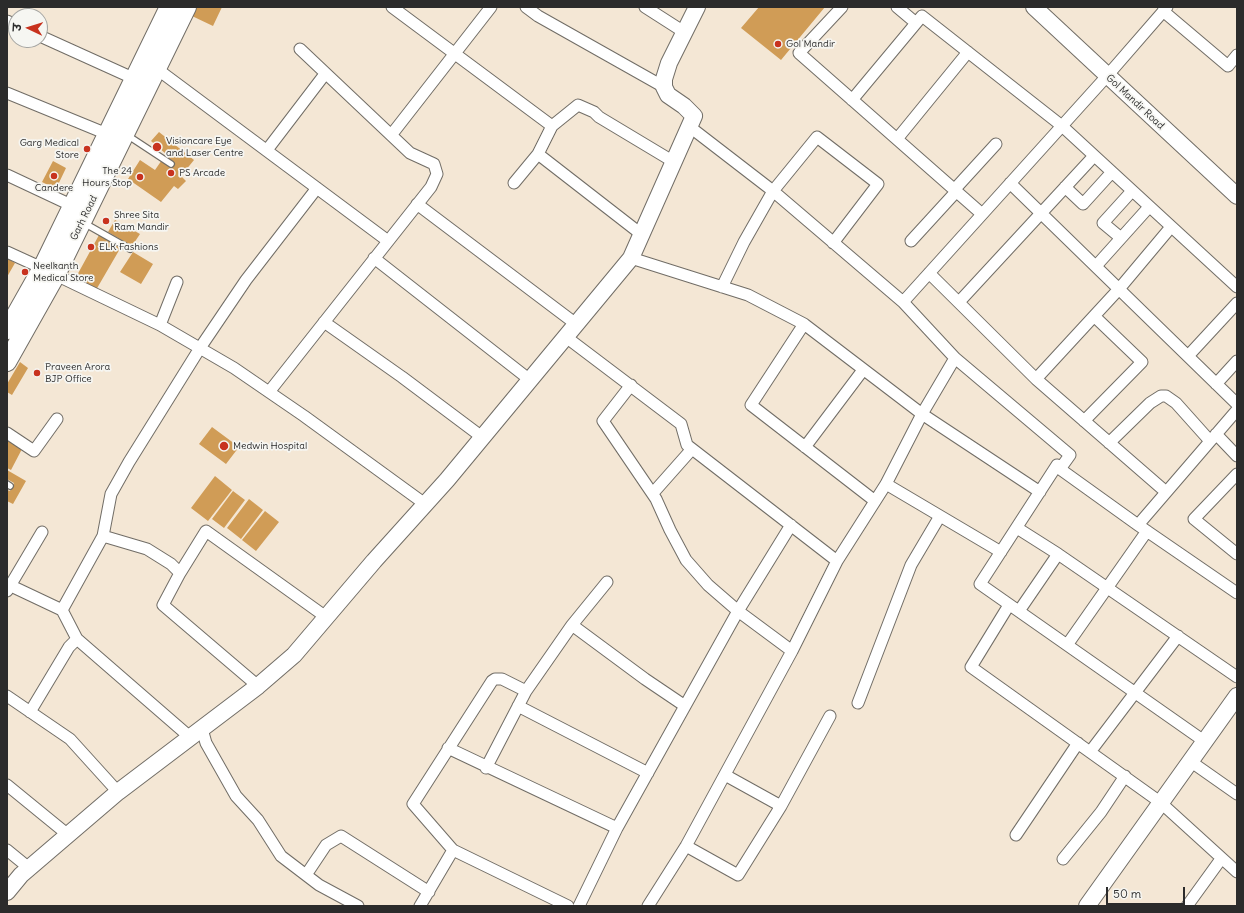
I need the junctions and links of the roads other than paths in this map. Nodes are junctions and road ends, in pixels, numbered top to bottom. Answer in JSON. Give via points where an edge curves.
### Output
{"nodes":[{"id":1,"x":169,"y":7,"type":"edge"},
{"id":2,"x":187,"y":7,"type":"edge"},
{"id":3,"x":392,"y":7,"type":"edge"},
{"id":4,"x":491,"y":7,"type":"edge"},
{"id":5,"x":526,"y":7,"type":"edge"},
{"id":6,"x":644,"y":7,"type":"edge"},
{"id":7,"x":697,"y":7,"type":"edge"},
{"id":8,"x":842,"y":7,"type":"edge"},
{"id":9,"x":897,"y":7,"type":"edge"},
{"id":10,"x":1034,"y":7,"type":"edge"},
{"id":11,"x":1166,"y":8,"type":"edge"},
{"id":12,"x":916,"y":23,"type":"junction"},
{"id":13,"x":684,"y":32,"type":"junction"},
{"id":14,"x":48,"y":40,"type":"edge"},
{"id":15,"x":300,"y":49,"type":"dead end"},
{"id":16,"x":968,"y":52,"type":"junction"},
{"id":17,"x":454,"y":54,"type":"junction"},
{"id":18,"x":1237,"y":55,"type":"edge"},
{"id":19,"x":150,"y":64,"type":"junction"},
{"id":20,"x":325,"y":74,"type":"junction"},
{"id":21,"x":1107,"y":76,"type":"junction"},
{"id":22,"x":135,"y":79,"type":"junction"},
{"id":23,"x":664,"y":87,"type":"junction"},
{"id":24,"x":7,"y":92,"type":"edge"},
{"id":25,"x":852,"y":100,"type":"junction"},
{"id":26,"x":130,"y":105,"type":"junction"},
{"id":27,"x":552,"y":126,"type":"junction"},
{"id":28,"x":1062,"y":126,"type":"junction"},
{"id":29,"x":690,"y":127,"type":"junction"},
{"id":30,"x":392,"y":134,"type":"junction"},
{"id":31,"x":118,"y":136,"type":"junction"},
{"id":32,"x":897,"y":139,"type":"junction"},
{"id":33,"x":996,"y":144,"type":"dead end"},
{"id":34,"x":267,"y":150,"type":"junction"},
{"id":35,"x":538,"y":154,"type":"junction"},
{"id":36,"x":1094,"y":156,"type":"junction"},
{"id":37,"x":674,"y":162,"type":"junction"},
{"id":38,"x":171,"y":164,"type":"dead end"},
{"id":39,"x":1112,"y":172,"type":"junction"},
{"id":40,"x":7,"y":175,"type":"edge"},
{"id":41,"x":514,"y":183,"type":"dead end"},
{"id":42,"x":1010,"y":183,"type":"junction"},
{"id":43,"x":1065,"y":187,"type":"junction"},
{"id":44,"x":317,"y":188,"type":"junction"},
{"id":45,"x":954,"y":190,"type":"junction"},
{"id":46,"x":773,"y":191,"type":"junction"},
{"id":47,"x":1132,"y":191,"type":"junction"},
{"id":48,"x":1237,"y":196,"type":"edge"},
{"id":49,"x":417,"y":204,"type":"junction"},
{"id":50,"x":73,"y":206,"type":"junction"},
{"id":51,"x":1149,"y":207,"type":"junction"},
{"id":52,"x":1041,"y":213,"type":"junction"},
{"id":53,"x":982,"y":214,"type":"junction"},
{"id":54,"x":82,"y":222,"type":"junction"},
{"id":55,"x":1171,"y":227,"type":"junction"},
{"id":56,"x":641,"y":234,"type":"junction"},
{"id":57,"x":1121,"y":238,"type":"junction"},
{"id":58,"x":388,"y":241,"type":"junction"},
{"id":59,"x":911,"y":241,"type":"dead end"},
{"id":60,"x":64,"y":242,"type":"junction"},
{"id":61,"x":833,"y":242,"type":"junction"},
{"id":62,"x":130,"y":249,"type":"dead end"},
{"id":63,"x":7,"y":252,"type":"edge"},
{"id":64,"x":374,"y":258,"type":"junction"},
{"id":65,"x":631,"y":258,"type":"junction"},
{"id":66,"x":1096,"y":266,"type":"junction"},
{"id":67,"x":49,"y":271,"type":"junction"},
{"id":68,"x":929,"y":272,"type":"junction"},
{"id":69,"x":177,"y":282,"type":"dead end"},
{"id":70,"x":722,"y":287,"type":"junction"},
{"id":71,"x":1237,"y":287,"type":"edge"},
{"id":72,"x":1119,"y":289,"type":"junction"},
{"id":73,"x":903,"y":302,"type":"junction"},
{"id":74,"x":959,"y":302,"type":"junction"},
{"id":75,"x":1237,"y":304,"type":"edge"},
{"id":76,"x":1094,"y":316,"type":"junction"},
{"id":77,"x":324,"y":322,"type":"junction"},
{"id":78,"x":576,"y":324,"type":"junction"},
{"id":79,"x":804,"y":324,"type":"junction"},
{"id":80,"x":160,"y":325,"type":"junction"},
{"id":81,"x":7,"y":330,"type":"edge"},
{"id":82,"x":566,"y":337,"type":"junction"},
{"id":83,"x":200,"y":348,"type":"junction"},
{"id":84,"x":1188,"y":356,"type":"junction"},
{"id":85,"x":955,"y":358,"type":"junction"},
{"id":86,"x":1237,"y":361,"type":"edge"},
{"id":87,"x":7,"y":362,"type":"edge"},
{"id":88,"x":863,"y":370,"type":"junction"},
{"id":89,"x":1036,"y":378,"type":"junction"},
{"id":90,"x":530,"y":380,"type":"junction"},
{"id":91,"x":1216,"y":384,"type":"junction"},
{"id":92,"x":631,"y":385,"type":"junction"},
{"id":93,"x":269,"y":392,"type":"junction"},
{"id":94,"x":1237,"y":404,"type":"edge"},
{"id":95,"x":1237,"y":410,"type":"edge"},
{"id":96,"x":922,"y":414,"type":"junction"},
{"id":97,"x":57,"y":419,"type":"dead end"},
{"id":98,"x":1084,"y":421,"type":"junction"},
{"id":99,"x":7,"y":433,"type":"edge"},
{"id":100,"x":482,"y":438,"type":"junction"},
{"id":101,"x":1213,"y":438,"type":"junction"},
{"id":102,"x":1109,"y":443,"type":"junction"},
{"id":103,"x":805,"y":447,"type":"junction"},
{"id":104,"x":692,"y":449,"type":"junction"},
{"id":105,"x":1237,"y":456,"type":"edge"},
{"id":106,"x":1060,"y":469,"type":"junction"},
{"id":107,"x":1237,"y":474,"type":"edge"},
{"id":108,"x":886,"y":484,"type":"junction"},
{"id":109,"x":1040,"y":492,"type":"junction"},
{"id":110,"x":1166,"y":492,"type":"junction"},
{"id":111,"x":653,"y":493,"type":"junction"},
{"id":112,"x":875,"y":501,"type":"junction"},
{"id":113,"x":425,"y":504,"type":"junction"},
{"id":114,"x":940,"y":516,"type":"junction"},
{"id":115,"x":791,"y":525,"type":"junction"},
{"id":116,"x":1017,"y":528,"type":"junction"},
{"id":117,"x":1142,"y":528,"type":"junction"},
{"id":118,"x":42,"y":532,"type":"dead end"},
{"id":119,"x":103,"y":536,"type":"junction"},
{"id":120,"x":1001,"y":552,"type":"junction"},
{"id":121,"x":1058,"y":554,"type":"junction"},
{"id":122,"x":1237,"y":554,"type":"edge"},
{"id":123,"x":837,"y":561,"type":"junction"},
{"id":124,"x":180,"y":573,"type":"junction"},
{"id":125,"x":607,"y":582,"type":"dead end"},
{"id":126,"x":8,"y":587,"type":"edge"},
{"id":127,"x":1108,"y":587,"type":"junction"},
{"id":128,"x":1237,"y":593,"type":"edge"},
{"id":129,"x":1014,"y":608,"type":"junction"},
{"id":130,"x":62,"y":610,"type":"junction"},
{"id":131,"x":738,"y":611,"type":"junction"},
{"id":132,"x":326,"y":617,"type":"junction"},
{"id":133,"x":572,"y":625,"type":"junction"},
{"id":134,"x":1178,"y":636,"type":"junction"},
{"id":135,"x":77,"y":639,"type":"junction"},
{"id":136,"x":1067,"y":645,"type":"junction"},
{"id":137,"x":792,"y":651,"type":"junction"},
{"id":138,"x":1237,"y":677,"type":"edge"},
{"id":139,"x":258,"y":686,"type":"junction"},
{"id":140,"x":526,"y":691,"type":"junction"},
{"id":141,"x":1134,"y":692,"type":"junction"},
{"id":142,"x":7,"y":696,"type":"edge"},
{"id":143,"x":1237,"y":696,"type":"edge"},
{"id":144,"x":858,"y":703,"type":"dead end"},
{"id":145,"x":518,"y":706,"type":"junction"},
{"id":146,"x":685,"y":706,"type":"junction"},
{"id":147,"x":30,"y":712,"type":"junction"},
{"id":148,"x":830,"y":716,"type":"dead end"},
{"id":149,"x":197,"y":733,"type":"junction"},
{"id":150,"x":1204,"y":741,"type":"junction"},
{"id":151,"x":1078,"y":743,"type":"junction"},
{"id":152,"x":448,"y":748,"type":"junction"},
{"id":153,"x":1090,"y":752,"type":"junction"},
{"id":154,"x":1190,"y":760,"type":"junction"},
{"id":155,"x":486,"y":768,"type":"junction"},
{"id":156,"x":648,"y":773,"type":"junction"},
{"id":157,"x":725,"y":775,"type":"junction"},
{"id":158,"x":1125,"y":776,"type":"junction"},
{"id":159,"x":7,"y":785,"type":"edge"},
{"id":160,"x":118,"y":792,"type":"junction"},
{"id":161,"x":1237,"y":794,"type":"edge"},
{"id":162,"x":1160,"y":802,"type":"junction"},
{"id":163,"x":781,"y":806,"type":"junction"},
{"id":164,"x":617,"y":828,"type":"junction"},
{"id":165,"x":67,"y":834,"type":"junction"},
{"id":166,"x":1016,"y":835,"type":"dead end"},
{"id":167,"x":686,"y":846,"type":"junction"},
{"id":168,"x":7,"y":850,"type":"edge"},
{"id":169,"x":452,"y":850,"type":"junction"},
{"id":170,"x":1063,"y":859,"type":"dead end"},
{"id":171,"x":1221,"y":859,"type":"junction"},
{"id":172,"x":29,"y":868,"type":"junction"},
{"id":173,"x":1237,"y":872,"type":"edge"},
{"id":174,"x":306,"y":875,"type":"junction"},
{"id":175,"x":7,"y":892,"type":"edge"},
{"id":176,"x":429,"y":892,"type":"junction"},
{"id":177,"x":358,"y":906,"type":"edge"},
{"id":178,"x":420,"y":906,"type":"edge"},
{"id":179,"x":568,"y":906,"type":"edge"},
{"id":180,"x":579,"y":906,"type":"edge"},
{"id":181,"x":648,"y":906,"type":"edge"},
{"id":182,"x":1087,"y":906,"type":"edge"},
{"id":183,"x":1186,"y":906,"type":"edge"}],
"edges":[{"from":1,"to":19,"type":"main road","name":"Garh Road"},
{"from":2,"to":19,"type":"main road","name":"Garh Road"},
{"from":3,"to":17,"type":"street"},
{"from":4,"to":17,"type":"street"},
{"from":5,"to":23,"type":"street"},
{"from":6,"to":13,"type":"street"},
{"from":7,"to":13,"type":"street"},
{"from":8,"to":25,"type":"street","via":[[799,53]]},
{"from":9,"to":12,"type":"street"},
{"from":10,"to":21,"type":"street","name":"Gol Mandir Road"},
{"from":11,"to":18,"type":"street","via":[[1228,66]]},
{"from":11,"to":21,"type":"street"},
{"from":12,"to":16,"type":"street","via":[[922,16]]},
{"from":12,"to":25,"type":"street"},
{"from":13,"to":23,"type":"street","via":[[669,63]]},
{"from":14,"to":22,"type":"street"},
{"from":15,"to":20,"type":"street"},
{"from":16,"to":28,"type":"street"},
{"from":16,"to":32,"type":"street"},
{"from":17,"to":27,"type":"street"},
{"from":17,"to":30,"type":"street"},
{"from":19,"to":22,"type":"main road","name":"Garh Road"},
{"from":19,"to":26,"type":"main road","name":"Garh Road"},
{"from":19,"to":34,"type":"street"},
{"from":20,"to":30,"type":"street"},
{"from":20,"to":34,"type":"street"},
{"from":21,"to":28,"type":"street"},
{"from":21,"to":48,"type":"street","name":"Gol Mandir Road"},
{"from":22,"to":26,"type":"main road","name":"Garh Road"},
{"from":23,"to":29,"type":"street","via":[[668,95],[694,116]]},
{"from":24,"to":31,"type":"street"},
{"from":25,"to":32,"type":"street"},
{"from":26,"to":31,"type":"main road","name":"Garh Road"},
{"from":27,"to":35,"type":"street"},
{"from":27,"to":37,"type":"street","via":[[578,105],[594,112]]},
{"from":28,"to":36,"type":"street"},
{"from":28,"to":42,"type":"street"},
{"from":29,"to":37,"type":"street"},
{"from":29,"to":46,"type":"street"},
{"from":30,"to":49,"type":"street","via":[[410,153],[434,164],[437,174],[431,187]]},
{"from":31,"to":38,"type":"lane"},
{"from":31,"to":50,"type":"main road","name":"Garh Road"},
{"from":31,"to":54,"type":"main road","name":"Garh Road"},
{"from":32,"to":45,"type":"street"},
{"from":33,"to":45,"type":"street"},
{"from":34,"to":44,"type":"street"},
{"from":35,"to":41,"type":"street"},
{"from":35,"to":56,"type":"street"},
{"from":36,"to":39,"type":"street"},
{"from":36,"to":43,"type":"street"},
{"from":37,"to":56,"type":"street"},
{"from":39,"to":43,"type":"street","via":[[1083,204]]},
{"from":39,"to":47,"type":"street"},
{"from":40,"to":50,"type":"street"},
{"from":42,"to":52,"type":"street"},
{"from":42,"to":53,"type":"street"},
{"from":43,"to":52,"type":"street"},
{"from":44,"to":58,"type":"street"},
{"from":44,"to":83,"type":"street","via":[[246,280]]},
{"from":45,"to":53,"type":"street"},
{"from":45,"to":59,"type":"street","via":[[954,194]]},
{"from":46,"to":61,"type":"street"},
{"from":46,"to":61,"type":"street","via":[[817,137],[878,184]]},
{"from":46,"to":70,"type":"street"},
{"from":47,"to":51,"type":"street"},
{"from":47,"to":57,"type":"street","via":[[1103,223]]},
{"from":49,"to":58,"type":"street"},
{"from":49,"to":78,"type":"street"},
{"from":50,"to":60,"type":"main road","name":"Garh Road"},
{"from":51,"to":55,"type":"street"},
{"from":51,"to":57,"type":"street"},
{"from":52,"to":66,"type":"street"},
{"from":52,"to":74,"type":"street"},
{"from":53,"to":68,"type":"street"},
{"from":54,"to":60,"type":"main road","name":"Garh Road"},
{"from":54,"to":62,"type":"lane"},
{"from":55,"to":71,"type":"street"},
{"from":55,"to":72,"type":"street"},
{"from":56,"to":65,"type":"street"},
{"from":57,"to":66,"type":"street"},
{"from":58,"to":64,"type":"street"},
{"from":60,"to":67,"type":"main road","name":"Garh Road"},
{"from":61,"to":73,"type":"street"},
{"from":63,"to":67,"type":"street"},
{"from":64,"to":77,"type":"street"},
{"from":64,"to":90,"type":"street"},
{"from":65,"to":70,"type":"street"},
{"from":65,"to":78,"type":"street"},
{"from":66,"to":72,"type":"street"},
{"from":67,"to":80,"type":"street"},
{"from":67,"to":81,"type":"main road","name":"Garh Road"},
{"from":67,"to":87,"type":"main road","name":"Garh Road"},
{"from":68,"to":73,"type":"street"},
{"from":68,"to":74,"type":"street"},
{"from":69,"to":80,"type":"street"},
{"from":70,"to":79,"type":"street","via":[[748,295]]},
{"from":72,"to":76,"type":"street"},
{"from":72,"to":84,"type":"street"},
{"from":73,"to":85,"type":"street"},
{"from":74,"to":89,"type":"street"},
{"from":75,"to":84,"type":"street"},
{"from":76,"to":89,"type":"street"},
{"from":76,"to":98,"type":"street","via":[[1142,362]]},
{"from":77,"to":93,"type":"street"},
{"from":77,"to":100,"type":"street"},
{"from":78,"to":82,"type":"street"},
{"from":79,"to":88,"type":"street"},
{"from":79,"to":103,"type":"street","via":[[751,405]]},
{"from":80,"to":83,"type":"street"},
{"from":82,"to":90,"type":"street"},
{"from":82,"to":92,"type":"street"},
{"from":83,"to":93,"type":"street"},
{"from":83,"to":119,"type":"street","via":[[111,494]]},
{"from":84,"to":91,"type":"street"},
{"from":85,"to":96,"type":"street"},
{"from":85,"to":106,"type":"street","via":[[1070,455]]},
{"from":86,"to":91,"type":"street"},
{"from":88,"to":96,"type":"street"},
{"from":88,"to":103,"type":"street"},
{"from":89,"to":98,"type":"street"},
{"from":90,"to":100,"type":"street"},
{"from":91,"to":94,"type":"street"},
{"from":92,"to":104,"type":"street","via":[[681,424],[687,445]]},
{"from":92,"to":111,"type":"street","via":[[603,420]]},
{"from":93,"to":113,"type":"street"},
{"from":95,"to":101,"type":"street"},
{"from":96,"to":108,"type":"street"},
{"from":96,"to":109,"type":"street"},
{"from":97,"to":99,"type":"street","via":[[34,451]]},
{"from":98,"to":102,"type":"street"},
{"from":100,"to":113,"type":"street"},
{"from":101,"to":102,"type":"street","via":[[1176,403],[1166,396],[1161,396],[1150,403]]},
{"from":101,"to":105,"type":"street"},
{"from":101,"to":110,"type":"street"},
{"from":102,"to":110,"type":"street"},
{"from":103,"to":112,"type":"street"},
{"from":104,"to":111,"type":"street"},
{"from":104,"to":115,"type":"street"},
{"from":106,"to":109,"type":"street","via":[[1057,465]]},
{"from":106,"to":117,"type":"street"},
{"from":107,"to":122,"type":"street","via":[[1194,519]]},
{"from":108,"to":112,"type":"street"},
{"from":108,"to":114,"type":"street"},
{"from":109,"to":116,"type":"street"},
{"from":110,"to":117,"type":"street"},
{"from":111,"to":131,"type":"street","via":[[686,560],[708,585]]},
{"from":112,"to":123,"type":"street"},
{"from":113,"to":132,"type":"street"},
{"from":114,"to":120,"type":"street"},
{"from":114,"to":144,"type":"street","via":[[912,564]]},
{"from":115,"to":123,"type":"street"},
{"from":115,"to":131,"type":"street"},
{"from":116,"to":120,"type":"street"},
{"from":116,"to":121,"type":"street"},
{"from":117,"to":127,"type":"street"},
{"from":117,"to":128,"type":"street"},
{"from":118,"to":126,"type":"street"},
{"from":119,"to":124,"type":"street","via":[[147,549]]},
{"from":119,"to":130,"type":"street"},
{"from":120,"to":129,"type":"street","via":[[980,584]]},
{"from":121,"to":127,"type":"street"},
{"from":121,"to":129,"type":"street"},
{"from":123,"to":137,"type":"street"},
{"from":124,"to":132,"type":"street","via":[[206,531]]},
{"from":124,"to":139,"type":"street","via":[[163,605]]},
{"from":125,"to":133,"type":"street"},
{"from":126,"to":130,"type":"street"},
{"from":127,"to":134,"type":"street"},
{"from":127,"to":136,"type":"street"},
{"from":129,"to":136,"type":"street"},
{"from":129,"to":151,"type":"street","via":[[971,667]]},
{"from":130,"to":135,"type":"street"},
{"from":131,"to":137,"type":"street"},
{"from":131,"to":146,"type":"street"},
{"from":132,"to":139,"type":"street","via":[[294,655]]},
{"from":133,"to":140,"type":"street"},
{"from":133,"to":146,"type":"street"},
{"from":134,"to":138,"type":"street"},
{"from":134,"to":141,"type":"street"},
{"from":135,"to":147,"type":"street","via":[[69,646]]},
{"from":135,"to":149,"type":"street"},
{"from":136,"to":141,"type":"street"},
{"from":137,"to":157,"type":"street"},
{"from":139,"to":149,"type":"street"},
{"from":140,"to":145,"type":"street"},
{"from":140,"to":152,"type":"street","via":[[502,679],[492,681]]},
{"from":141,"to":150,"type":"street"},
{"from":141,"to":153,"type":"street"},
{"from":142,"to":147,"type":"street"},
{"from":143,"to":150,"type":"street"},
{"from":145,"to":155,"type":"street"},
{"from":145,"to":156,"type":"street"},
{"from":146,"to":156,"type":"street"},
{"from":147,"to":160,"type":"street","via":[[70,739]]},
{"from":148,"to":163,"type":"street"},
{"from":149,"to":160,"type":"street"},
{"from":149,"to":174,"type":"street","via":[[206,743],[236,796],[258,820],[281,856]]},
{"from":150,"to":154,"type":"street"},
{"from":151,"to":153,"type":"street"},
{"from":151,"to":166,"type":"street"},
{"from":152,"to":155,"type":"street"},
{"from":152,"to":169,"type":"street","via":[[414,804]]},
{"from":153,"to":158,"type":"street"},
{"from":154,"to":161,"type":"street"},
{"from":154,"to":162,"type":"street"},
{"from":155,"to":164,"type":"street"},
{"from":156,"to":164,"type":"street"},
{"from":157,"to":163,"type":"street"},
{"from":157,"to":167,"type":"street"},
{"from":158,"to":162,"type":"street"},
{"from":158,"to":170,"type":"street","via":[[1101,812]]},
{"from":159,"to":165,"type":"street"},
{"from":160,"to":165,"type":"street"},
{"from":162,"to":171,"type":"street"},
{"from":162,"to":182,"type":"street"},
{"from":163,"to":167,"type":"street","via":[[738,875]]},
{"from":164,"to":180,"type":"street"},
{"from":165,"to":172,"type":"street"},
{"from":167,"to":181,"type":"street"},
{"from":168,"to":172,"type":"street"},
{"from":169,"to":176,"type":"street"},
{"from":169,"to":179,"type":"street"},
{"from":171,"to":173,"type":"street"},
{"from":171,"to":183,"type":"street"},
{"from":172,"to":175,"type":"street"},
{"from":174,"to":176,"type":"street","via":[[326,845],[341,836]]},
{"from":174,"to":177,"type":"street"},
{"from":176,"to":178,"type":"street"}]}
